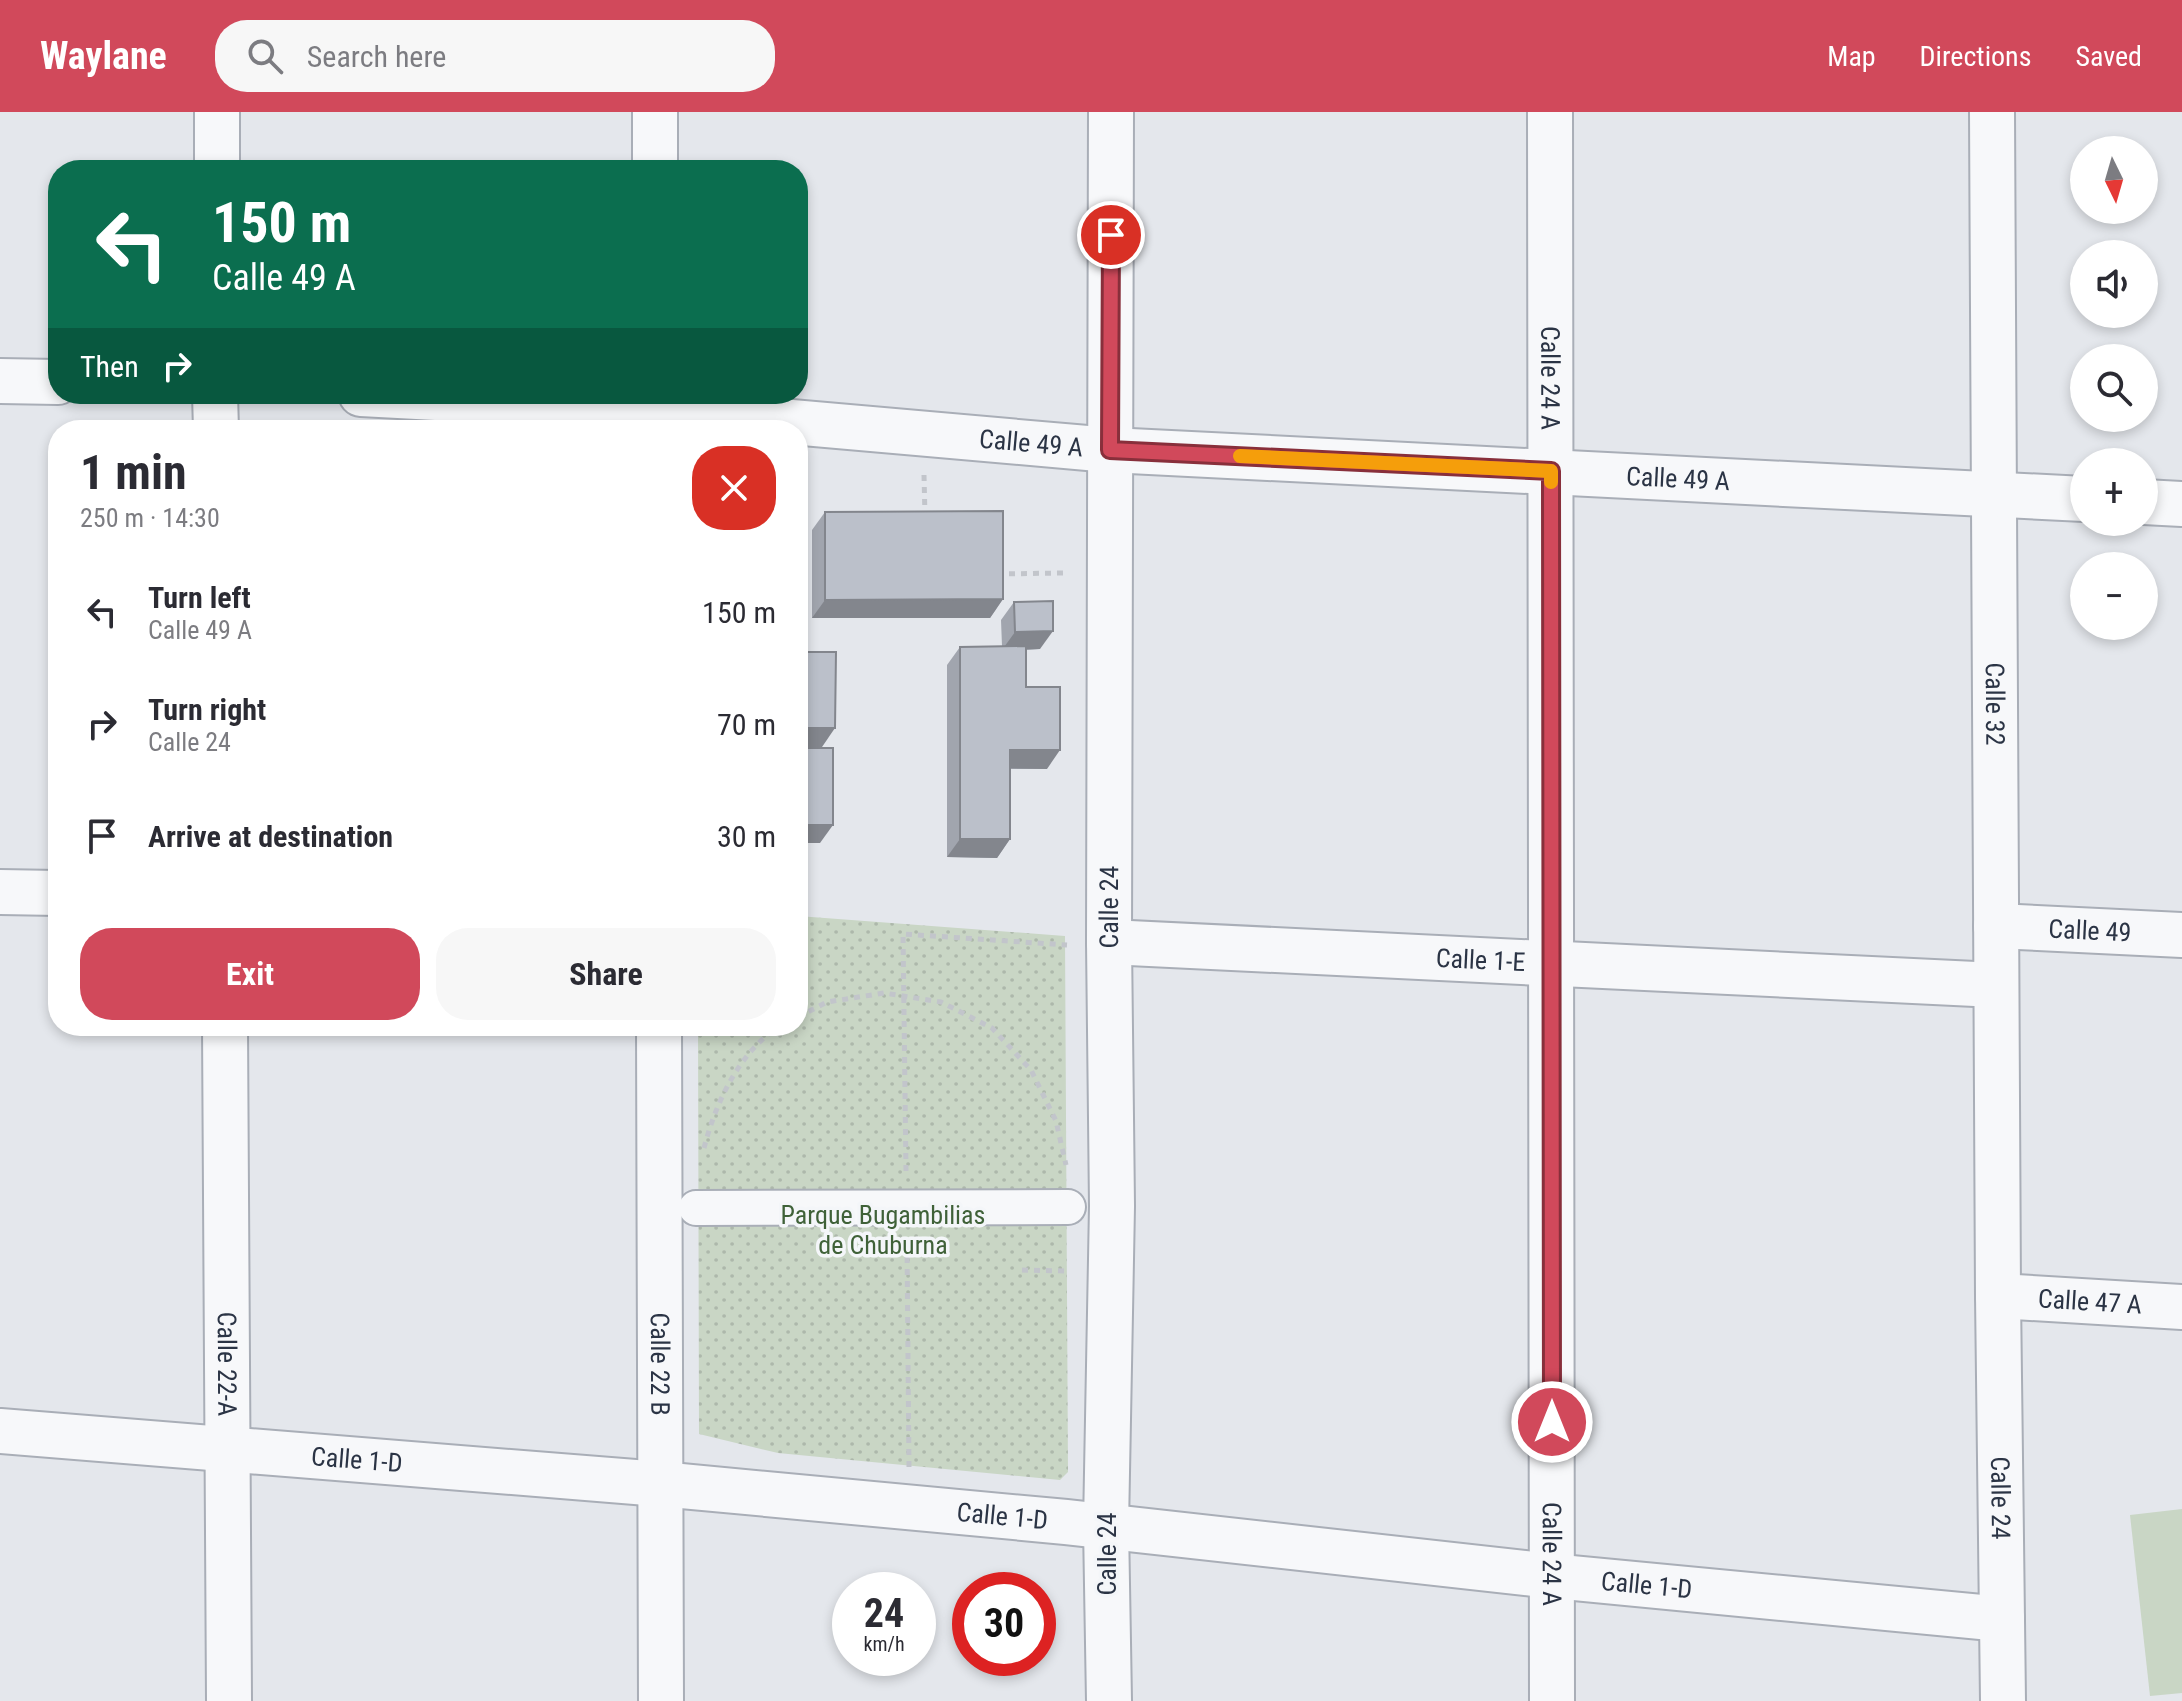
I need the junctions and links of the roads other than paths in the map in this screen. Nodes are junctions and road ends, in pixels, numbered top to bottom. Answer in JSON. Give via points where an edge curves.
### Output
{"nodes":[{"id":1,"x":217,"y":112,"type":"edge"},
{"id":2,"x":655,"y":112,"type":"edge"},
{"id":3,"x":1111,"y":112,"type":"edge"},
{"id":4,"x":1550,"y":112,"type":"edge"},
{"id":5,"x":1992,"y":112,"type":"edge"},
{"id":6,"x":217,"y":160,"type":"edge"},
{"id":7,"x":655,"y":160,"type":"edge"},
{"id":8,"x":0,"y":381,"type":"edge"},
{"id":9,"x":48,"y":382,"type":"edge"},
{"id":10,"x":535,"y":404,"type":"edge"},
{"id":11,"x":656,"y":411,"type":"edge"},
{"id":12,"x":761,"y":420,"type":"edge"},
{"id":13,"x":808,"y":424,"type":"edge"},
{"id":14,"x":1110,"y":450,"type":"junction"},
{"id":15,"x":1551,"y":471,"type":"junction"},
{"id":16,"x":1994,"y":495,"type":"junction"},
{"id":17,"x":2070,"y":498,"type":"edge"},
{"id":18,"x":2158,"y":503,"type":"edge"},
{"id":19,"x":2182,"y":504,"type":"edge"},
{"id":20,"x":0,"y":892,"type":"edge"},
{"id":21,"x":48,"y":893,"type":"edge"},
{"id":22,"x":1996,"y":926,"type":"junction"},
{"id":23,"x":2182,"y":935,"type":"edge"},
{"id":24,"x":1088,"y":944,"type":"junction"},
{"id":25,"x":1551,"y":962,"type":"junction"},
{"id":26,"x":1996,"y":985,"type":"junction"},
{"id":27,"x":225,"y":1036,"type":"edge"},
{"id":28,"x":659,"y":1036,"type":"edge"},
{"id":29,"x":1068,"y":1192,"type":"road end"},
{"id":30,"x":696,"y":1208,"type":"dead end"},
{"id":31,"x":1998,"y":1296,"type":"junction"},
{"id":32,"x":2182,"y":1307,"type":"edge"},
{"id":33,"x":0,"y":1431,"type":"edge"},
{"id":34,"x":227,"y":1450,"type":"junction"},
{"id":35,"x":660,"y":1484,"type":"junction"},
{"id":36,"x":1106,"y":1526,"type":"junction"},
{"id":37,"x":1552,"y":1576,"type":"junction"},
{"id":38,"x":2002,"y":1619,"type":"junction"},
{"id":39,"x":229,"y":1701,"type":"edge"},
{"id":40,"x":661,"y":1701,"type":"edge"},
{"id":41,"x":1109,"y":1701,"type":"edge"},
{"id":42,"x":1552,"y":1701,"type":"edge"},
{"id":43,"x":2003,"y":1701,"type":"edge"}],
"edges":[{"from":1,"to":6,"type":"street"},
{"from":2,"to":7,"type":"street"},
{"from":3,"to":14,"type":"street","name":"Calle 24"},
{"from":4,"to":15,"type":"street","name":"Calle 24 A"},
{"from":5,"to":16,"type":"street","name":"Calle 32"},
{"from":8,"to":9,"type":"street"},
{"from":10,"to":11,"type":"street","name":"Calle 49 A"},
{"from":11,"to":12,"type":"street","name":"Calle 49 A"},
{"from":13,"to":14,"type":"street","name":"Calle 49 A"},
{"from":14,"to":15,"type":"street","name":"Calle 49 A"},
{"from":14,"to":24,"type":"street","name":"Calle 24"},
{"from":15,"to":16,"type":"street","name":"Calle 49 A"},
{"from":15,"to":25,"type":"street","name":"Calle 24 A"},
{"from":16,"to":17,"type":"street","name":"Calle 49 A"},
{"from":16,"to":22,"type":"street","name":"Calle 32"},
{"from":18,"to":19,"type":"street"},
{"from":20,"to":21,"type":"street"},
{"from":22,"to":23,"type":"street","name":"Calle 49"},
{"from":22,"to":26,"type":"street","name":"Calle 32"},
{"from":24,"to":25,"type":"street","name":"Calle 1-E"},
{"from":24,"to":36,"type":"street","name":"Calle 24","via":[[1112,1206]]},
{"from":25,"to":26,"type":"street","name":"Calle 1-E"},
{"from":25,"to":37,"type":"street","name":"Calle 24 A"},
{"from":26,"to":31,"type":"street","name":"Calle 32"},
{"from":27,"to":34,"type":"street","name":"Calle 22-A"},
{"from":28,"to":35,"type":"street","name":"Calle 22 B"},
{"from":29,"to":30,"type":"street"},
{"from":31,"to":32,"type":"street","name":"Calle 47 A"},
{"from":31,"to":38,"type":"street","name":"Calle 24"},
{"from":33,"to":34,"type":"street","name":"Calle 1-D"},
{"from":34,"to":35,"type":"street","name":"Calle 1-D"},
{"from":34,"to":39,"type":"street","name":"Calle 22-A"},
{"from":35,"to":36,"type":"street","name":"Calle 1-D"},
{"from":35,"to":40,"type":"street","name":"Calle 22 B"},
{"from":36,"to":37,"type":"street","name":"Calle 1-D"},
{"from":36,"to":41,"type":"street","name":"Calle 24"},
{"from":37,"to":38,"type":"street","name":"Calle 1-D"},
{"from":37,"to":42,"type":"street","name":"Calle 24 A"},
{"from":38,"to":43,"type":"street","name":"Calle 24"}]}
